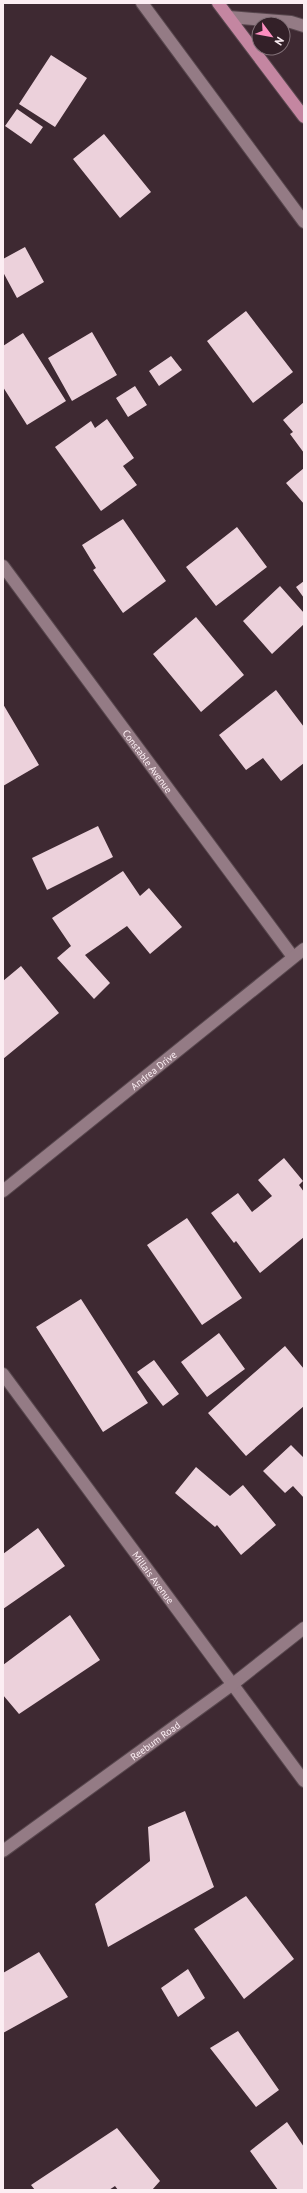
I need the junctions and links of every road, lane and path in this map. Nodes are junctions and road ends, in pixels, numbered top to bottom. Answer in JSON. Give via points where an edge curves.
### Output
{"nodes":[{"id":1,"x":142,"y":3,"type":"edge"},
{"id":2,"x":218,"y":3,"type":"edge"},
{"id":3,"x":229,"y":18,"type":"junction"},
{"id":4,"x":304,"y":26,"type":"edge"},
{"id":5,"x":304,"y":117,"type":"edge"},
{"id":6,"x":304,"y":222,"type":"edge"},
{"id":7,"x":3,"y":566,"type":"edge"},
{"id":8,"x":304,"y":949,"type":"edge"},
{"id":9,"x":293,"y":957,"type":"junction"},
{"id":10,"x":3,"y":1191,"type":"edge"},
{"id":11,"x":3,"y":1374,"type":"edge"},
{"id":12,"x":304,"y":1628,"type":"edge"},
{"id":13,"x":233,"y":1684,"type":"junction"},
{"id":14,"x":304,"y":1781,"type":"edge"},
{"id":15,"x":3,"y":1851,"type":"edge"}],
"edges":[{"from":1,"to":6,"type":"street"},
{"from":2,"to":3,"type":"main road"},
{"from":3,"to":4,"type":"street","via":[[291,22]]},
{"from":3,"to":5,"type":"main road"},
{"from":7,"to":9,"type":"street","name":"Constable Avenue"},
{"from":8,"to":9,"type":"street","name":"Andrea Drive"},
{"from":9,"to":10,"type":"street","name":"Andrea Drive"},
{"from":11,"to":13,"type":"street","name":"Millais Avenue"},
{"from":12,"to":13,"type":"street","name":"Reebum Road"},
{"from":13,"to":14,"type":"street","name":"Millais Avenue"},
{"from":13,"to":15,"type":"street","name":"Reebum Road"}]}
